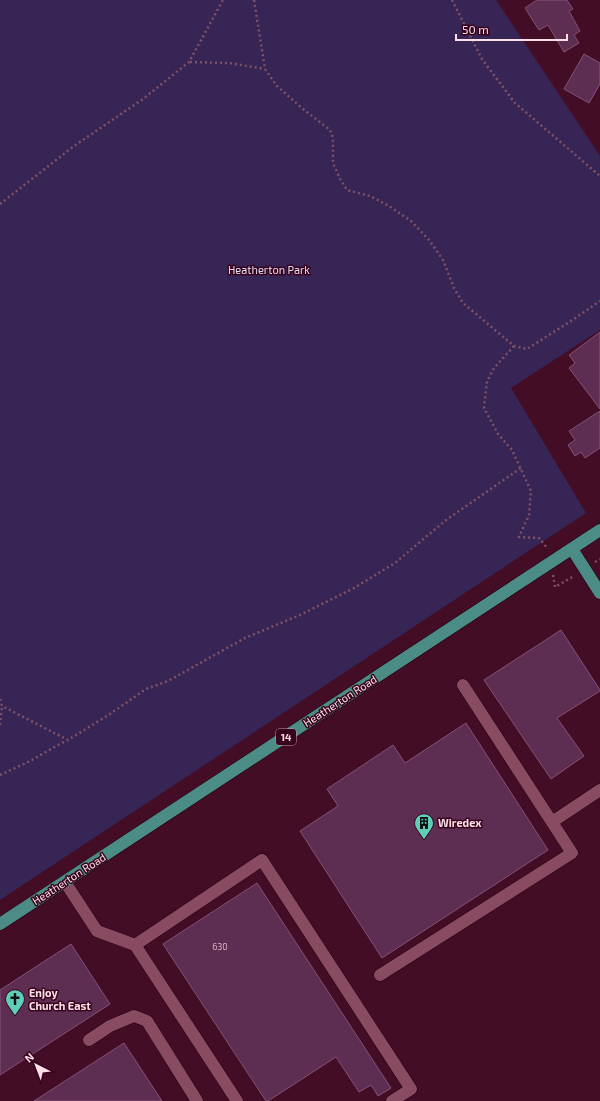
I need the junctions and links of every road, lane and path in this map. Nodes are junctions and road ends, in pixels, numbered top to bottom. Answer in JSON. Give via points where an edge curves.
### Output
{"nodes":[{"id":1,"x":223,"y":0,"type":"edge"},
{"id":2,"x":254,"y":0,"type":"edge"},
{"id":3,"x":452,"y":0,"type":"edge"},
{"id":4,"x":189,"y":62,"type":"junction"},
{"id":5,"x":265,"y":69,"type":"junction"},
{"id":6,"x":600,"y":176,"type":"edge"},
{"id":7,"x":0,"y":204,"type":"edge"},
{"id":8,"x":600,"y":301,"type":"edge"},
{"id":9,"x":514,"y":346,"type":"junction"},
{"id":10,"x":521,"y":468,"type":"junction"},
{"id":11,"x":600,"y":530,"type":"edge"},
{"id":12,"x":572,"y":549,"type":"junction"},
{"id":13,"x":600,"y":559,"type":"edge"},
{"id":14,"x":550,"y":563,"type":"junction"},
{"id":15,"x":585,"y":569,"type":"junction"},
{"id":16,"x":600,"y":593,"type":"edge"},
{"id":17,"x":463,"y":685,"type":"dead end"},
{"id":18,"x":0,"y":699,"type":"edge"},
{"id":19,"x":2,"y":706,"type":"junction"},
{"id":20,"x":0,"y":725,"type":"edge"},
{"id":21,"x":68,"y":740,"type":"junction"},
{"id":22,"x":0,"y":775,"type":"edge"},
{"id":23,"x":600,"y":790,"type":"edge"},
{"id":24,"x":552,"y":822,"type":"junction"},
{"id":25,"x":64,"y":882,"type":"junction"},
{"id":26,"x":0,"y":924,"type":"edge"},
{"id":27,"x":135,"y":945,"type":"junction"},
{"id":28,"x":380,"y":976,"type":"dead end"},
{"id":29,"x":89,"y":1040,"type":"dead end"},
{"id":30,"x":197,"y":1101,"type":"edge"},
{"id":31,"x":237,"y":1101,"type":"edge"},
{"id":32,"x":392,"y":1101,"type":"edge"}],
"edges":[{"from":1,"to":4,"type":"path"},
{"from":2,"to":5,"type":"path"},
{"from":3,"to":6,"type":"path","via":[[482,59],[515,103]]},
{"from":4,"to":5,"type":"path","via":[[229,63]]},
{"from":4,"to":7,"type":"path"},
{"from":5,"to":9,"type":"path","via":[[277,86],[330,130],[333,138],[333,163],[347,190],[370,196],[411,221],[443,260],[463,303]]},
{"from":8,"to":9,"type":"path","via":[[527,348]]},
{"from":9,"to":10,"type":"path","via":[[494,368],[487,381],[484,408]]},
{"from":10,"to":14,"type":"path","via":[[531,491],[529,515],[519,537],[539,538],[548,548]]},
{"from":10,"to":21,"type":"path","via":[[446,520],[395,563],[354,588],[300,615],[245,638],[168,681],[146,689]]},
{"from":11,"to":12,"type":"main road","name":"Heatherton Road","number":"14"},
{"from":12,"to":14,"type":"main road","name":"Heatherton Road","number":"14"},
{"from":12,"to":15,"type":"main road"},
{"from":13,"to":15,"type":"path"},
{"from":14,"to":15,"type":"path","via":[[555,588]]},
{"from":14,"to":25,"type":"main road","name":"Heatherton Road","number":"14"},
{"from":15,"to":16,"type":"main road"},
{"from":17,"to":24,"type":"lane"},
{"from":18,"to":19,"type":"path"},
{"from":19,"to":20,"type":"path"},
{"from":19,"to":21,"type":"path"},
{"from":21,"to":22,"type":"path"},
{"from":23,"to":24,"type":"lane"},
{"from":24,"to":28,"type":"lane","via":[[572,853]]},
{"from":25,"to":26,"type":"main road","name":"Heatherton Road","number":"14"},
{"from":25,"to":27,"type":"lane","via":[[97,931]]},
{"from":27,"to":31,"type":"lane"},
{"from":27,"to":32,"type":"lane","via":[[262,860],[410,1089]]},
{"from":29,"to":30,"type":"lane","via":[[110,1026],[134,1016],[147,1021]]}]}
